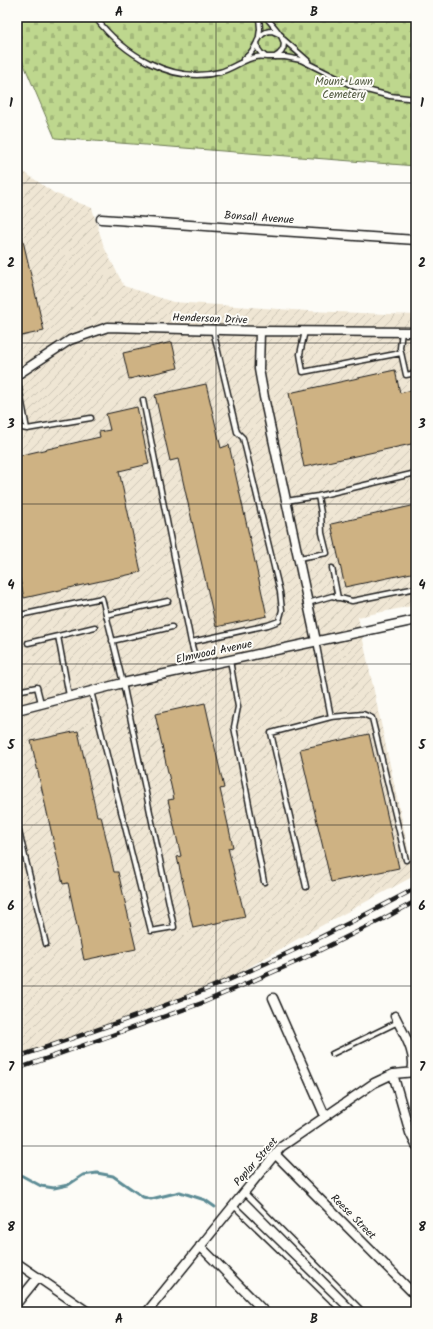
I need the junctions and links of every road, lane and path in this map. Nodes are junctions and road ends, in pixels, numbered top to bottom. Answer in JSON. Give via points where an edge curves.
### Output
{"nodes":[{"id":1,"x":95,"y":17,"type":"edge"},
{"id":2,"x":259,"y":17,"type":"edge"},
{"id":3,"x":266,"y":17,"type":"edge"},
{"id":4,"x":281,"y":36,"type":"junction"},
{"id":5,"x":259,"y":38,"type":"junction"},
{"id":6,"x":269,"y":57,"type":"junction"},
{"id":7,"x":240,"y":64,"type":"junction"},
{"id":8,"x":318,"y":68,"type":"junction"},
{"id":9,"x":416,"y":99,"type":"edge"},
{"id":10,"x":101,"y":219,"type":"dead end"},
{"id":11,"x":416,"y":240,"type":"edge"},
{"id":12,"x":213,"y":329,"type":"junction"},
{"id":13,"x":260,"y":331,"type":"junction"},
{"id":14,"x":305,"y":331,"type":"junction"},
{"id":15,"x":402,"y":331,"type":"junction"},
{"id":16,"x":416,"y":332,"type":"edge"},
{"id":17,"x":401,"y":353,"type":"junction"},
{"id":18,"x":416,"y":373,"type":"edge"},
{"id":19,"x":17,"y":376,"type":"edge"},
{"id":20,"x":143,"y":400,"type":"dead end"},
{"id":21,"x":91,"y":418,"type":"dead end"},
{"id":22,"x":17,"y":427,"type":"edge"},
{"id":23,"x":27,"y":428,"type":"junction"},
{"id":24,"x":416,"y":473,"type":"edge"},
{"id":25,"x":318,"y":496,"type":"junction"},
{"id":26,"x":286,"y":501,"type":"junction"},
{"id":27,"x":298,"y":558,"type":"junction"},
{"id":28,"x":332,"y":568,"type":"dead end"},
{"id":29,"x":416,"y":588,"type":"edge"},
{"id":30,"x":338,"y":598,"type":"junction"},
{"id":31,"x":168,"y":601,"type":"dead end"},
{"id":32,"x":308,"y":603,"type":"junction"},
{"id":33,"x":17,"y":604,"type":"edge"},
{"id":34,"x":106,"y":615,"type":"junction"},
{"id":35,"x":416,"y":620,"type":"edge"},
{"id":36,"x":95,"y":627,"type":"dead end"},
{"id":37,"x":172,"y":627,"type":"dead end"},
{"id":38,"x":58,"y":636,"type":"junction"},
{"id":39,"x":112,"y":641,"type":"junction"},
{"id":40,"x":316,"y":641,"type":"junction"},
{"id":41,"x":191,"y":642,"type":"junction"},
{"id":42,"x":28,"y":643,"type":"dead end"},
{"id":43,"x":230,"y":660,"type":"junction"},
{"id":44,"x":198,"y":667,"type":"junction"},
{"id":45,"x":123,"y":684,"type":"junction"},
{"id":46,"x":17,"y":691,"type":"edge"},
{"id":47,"x":91,"y":692,"type":"junction"},
{"id":48,"x":70,"y":697,"type":"junction"},
{"id":49,"x":41,"y":704,"type":"junction"},
{"id":50,"x":17,"y":710,"type":"edge"},
{"id":51,"x":331,"y":717,"type":"junction"},
{"id":52,"x":17,"y":823,"type":"edge"},
{"id":53,"x":406,"y":860,"type":"dead end"},
{"id":54,"x":264,"y":882,"type":"dead end"},
{"id":55,"x":306,"y":887,"type":"dead end"},
{"id":56,"x":46,"y":944,"type":"dead end"},
{"id":57,"x":273,"y":998,"type":"dead end"},
{"id":58,"x":396,"y":1019,"type":"joint"},
{"id":59,"x":332,"y":1054,"type":"dead end"},
{"id":60,"x":414,"y":1071,"type":"edge"},
{"id":61,"x":393,"y":1074,"type":"junction"},
{"id":62,"x":325,"y":1116,"type":"junction"},
{"id":63,"x":416,"y":1145,"type":"edge"},
{"id":64,"x":275,"y":1154,"type":"junction"},
{"id":65,"x":244,"y":1192,"type":"junction"},
{"id":66,"x":233,"y":1205,"type":"junction"},
{"id":67,"x":200,"y":1246,"type":"junction"},
{"id":68,"x":17,"y":1263,"type":"edge"},
{"id":69,"x":38,"y":1277,"type":"junction"},
{"id":70,"x":416,"y":1296,"type":"edge"},
{"id":71,"x":17,"y":1303,"type":"edge"},
{"id":72,"x":88,"y":1312,"type":"edge"},
{"id":73,"x":146,"y":1312,"type":"edge"},
{"id":74,"x":265,"y":1312,"type":"edge"},
{"id":75,"x":343,"y":1312,"type":"edge"},
{"id":76,"x":363,"y":1312,"type":"edge"}],
"edges":[{"from":1,"to":7,"type":"lane","via":[[116,41],[160,68],[180,74],[198,75],[218,72]]},
{"from":2,"to":5,"type":"lane"},
{"from":3,"to":4,"type":"lane"},
{"from":4,"to":5,"type":"lane","via":[[274,31],[268,31]]},
{"from":4,"to":6,"type":"lane","via":[[284,42],[282,52],[276,57]]},
{"from":4,"to":8,"type":"lane"},
{"from":5,"to":6,"type":"lane","via":[[258,50]]},
{"from":5,"to":7,"type":"lane"},
{"from":6,"to":7,"type":"lane","via":[[255,57]]},
{"from":6,"to":8,"type":"lane","via":[[293,58]]},
{"from":8,"to":9,"type":"lane","via":[[355,87],[390,96]]},
{"from":10,"to":11,"type":"street","name":"Bonsall Avenue"},
{"from":12,"to":13,"type":"street","name":"Henderson Drive"},
{"from":12,"to":19,"type":"street","name":"Henderson Drive","via":[[108,327],[70,340]]},
{"from":12,"to":41,"type":"lane","via":[[237,432],[243,438],[280,592],[282,610],[278,620],[268,625]]},
{"from":13,"to":14,"type":"street","name":"Henderson Drive"},
{"from":13,"to":26,"type":"street","via":[[259,369]]},
{"from":14,"to":15,"type":"street","name":"Henderson Drive"},
{"from":14,"to":17,"type":"lane","via":[[300,354],[303,372]]},
{"from":15,"to":16,"type":"street","name":"Henderson Drive"},
{"from":15,"to":17,"type":"lane"},
{"from":17,"to":18,"type":"lane","via":[[406,375]]},
{"from":19,"to":23,"type":"lane"},
{"from":20,"to":41,"type":"lane"},
{"from":21,"to":23,"type":"lane"},
{"from":22,"to":23,"type":"lane"},
{"from":24,"to":25,"type":"lane"},
{"from":25,"to":26,"type":"lane"},
{"from":25,"to":27,"type":"lane","via":[[326,553]]},
{"from":26,"to":27,"type":"street"},
{"from":27,"to":32,"type":"street"},
{"from":28,"to":30,"type":"lane"},
{"from":29,"to":30,"type":"lane","via":[[352,601]]},
{"from":30,"to":32,"type":"lane","via":[[332,596]]},
{"from":31,"to":34,"type":"lane"},
{"from":32,"to":40,"type":"street"},
{"from":33,"to":34,"type":"lane","via":[[20,615],[102,598]]},
{"from":34,"to":39,"type":"lane"},
{"from":35,"to":40,"type":"street","name":"Elmwood Avenue"},
{"from":36,"to":38,"type":"lane"},
{"from":37,"to":39,"type":"lane"},
{"from":38,"to":42,"type":"lane"},
{"from":38,"to":48,"type":"lane"},
{"from":39,"to":45,"type":"lane"},
{"from":40,"to":43,"type":"street","name":"Elmwood Avenue"},
{"from":40,"to":51,"type":"lane"},
{"from":41,"to":44,"type":"lane"},
{"from":43,"to":44,"type":"street","name":"Elmwood Avenue"},
{"from":43,"to":54,"type":"lane","via":[[238,707],[234,727]]},
{"from":44,"to":45,"type":"street","name":"Elmwood Avenue"},
{"from":45,"to":47,"type":"street","name":"Elmwood Avenue"},
{"from":45,"to":47,"type":"lane","via":[[174,927],[150,931]]},
{"from":46,"to":49,"type":"lane","via":[[37,687]]},
{"from":47,"to":48,"type":"street","name":"Elmwood Avenue"},
{"from":48,"to":49,"type":"street","name":"Elmwood Avenue"},
{"from":49,"to":50,"type":"street","name":"Elmwood Avenue"},
{"from":51,"to":53,"type":"lane","via":[[363,714],[372,718]]},
{"from":51,"to":55,"type":"lane","via":[[271,733]]},
{"from":52,"to":56,"type":"lane"},
{"from":57,"to":62,"type":"street"},
{"from":58,"to":59,"type":"lane"},
{"from":58,"to":60,"type":"street","via":[[413,1056]]},
{"from":60,"to":61,"type":"street","name":"Poplar Street"},
{"from":61,"to":62,"type":"street","name":"Poplar Street","via":[[374,1083]]},
{"from":61,"to":63,"type":"street","via":[[410,1133]]},
{"from":62,"to":64,"type":"street","name":"Poplar Street"},
{"from":64,"to":65,"type":"street","name":"Poplar Street"},
{"from":64,"to":70,"type":"street","name":"Reese Street"},
{"from":65,"to":66,"type":"street","name":"Poplar Street"},
{"from":65,"to":76,"type":"lane"},
{"from":66,"to":67,"type":"street","name":"Poplar Street"},
{"from":66,"to":75,"type":"lane"},
{"from":67,"to":73,"type":"street","name":"Poplar Street"},
{"from":67,"to":74,"type":"street"},
{"from":68,"to":69,"type":"street"},
{"from":69,"to":71,"type":"street"},
{"from":69,"to":72,"type":"street"}]}
